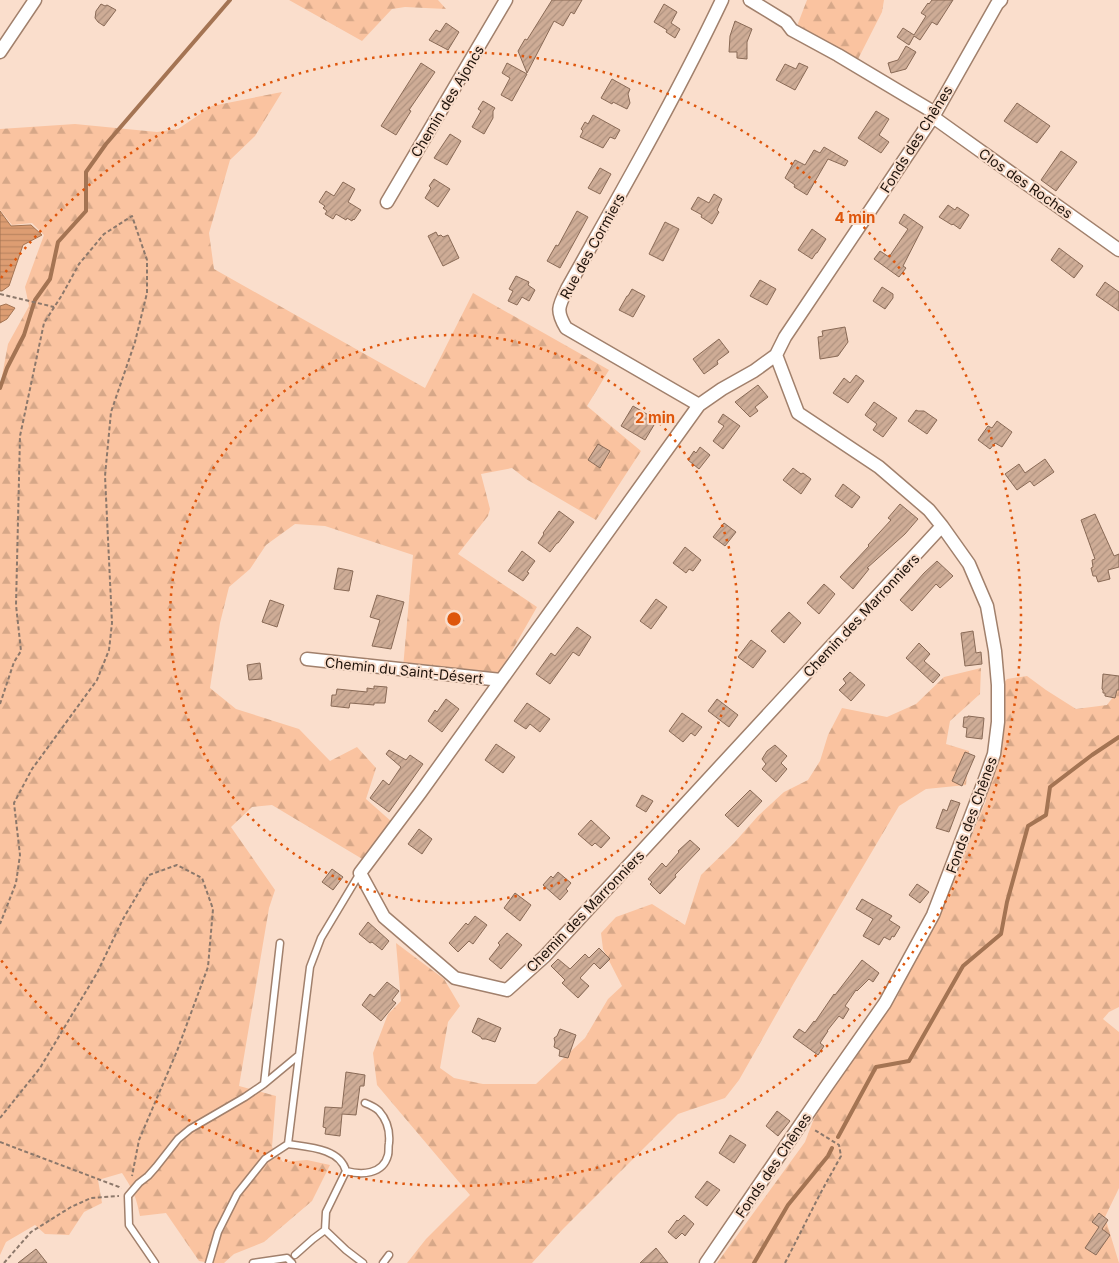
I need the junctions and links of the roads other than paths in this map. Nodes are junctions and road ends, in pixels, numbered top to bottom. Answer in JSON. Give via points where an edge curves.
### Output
{"nodes":[{"id":1,"x":35,"y":0,"type":"edge"},
{"id":2,"x":506,"y":0,"type":"edge"},
{"id":3,"x":722,"y":0,"type":"edge"},
{"id":4,"x":750,"y":0,"type":"edge"},
{"id":5,"x":1001,"y":0,"type":"edge"},
{"id":6,"x":0,"y":52,"type":"edge"},
{"id":7,"x":934,"y":115,"type":"junction"},
{"id":8,"x":387,"y":202,"type":"dead end"},
{"id":9,"x":1119,"y":250,"type":"edge"},
{"id":10,"x":776,"y":355,"type":"junction"},
{"id":11,"x":700,"y":405,"type":"junction"},
{"id":12,"x":942,"y":526,"type":"junction"},
{"id":13,"x":306,"y":659,"type":"dead end"},
{"id":14,"x":501,"y":680,"type":"junction"},
{"id":15,"x":360,"y":873,"type":"junction"},
{"id":16,"x":280,"y":943,"type":"dead end"},
{"id":17,"x":299,"y":1055,"type":"junction"},
{"id":18,"x":264,"y":1084,"type":"junction"},
{"id":19,"x":365,"y":1103,"type":"dead end"},
{"id":20,"x":288,"y":1144,"type":"junction"},
{"id":21,"x":346,"y":1171,"type":"junction"},
{"id":22,"x":325,"y":1230,"type":"junction"},
{"id":23,"x":296,"y":1255,"type":"dead end"},
{"id":24,"x":389,"y":1256,"type":"dead end"},
{"id":25,"x":155,"y":1263,"type":"edge"},
{"id":26,"x":209,"y":1263,"type":"edge"},
{"id":27,"x":254,"y":1263,"type":"edge"},
{"id":28,"x":292,"y":1263,"type":"edge"},
{"id":29,"x":363,"y":1263,"type":"edge"},
{"id":30,"x":383,"y":1263,"type":"edge"},
{"id":31,"x":706,"y":1263,"type":"edge"}],
"edges":[{"from":1,"to":6,"type":"street"},
{"from":2,"to":8,"type":"street","name":"Chemin des Ajoncs"},
{"from":3,"to":11,"type":"street","name":"Rue des Cormiers","via":[[559,306],[566,328]]},
{"from":4,"to":7,"type":"street","name":"Clos des Roches","via":[[786,22],[792,30]]},
{"from":5,"to":7,"type":"street","name":"Fonds des Chênes"},
{"from":7,"to":9,"type":"street","name":"Clos des Roches"},
{"from":7,"to":10,"type":"street","name":"Fonds des Chênes"},
{"from":10,"to":11,"type":"street"},
{"from":10,"to":12,"type":"street","name":"Fonds des Chênes","via":[[798,412],[879,467],[929,510]]},
{"from":11,"to":14,"type":"street"},
{"from":12,"to":15,"type":"street","name":"Chemin des Marronniers","via":[[546,956],[508,990],[455,978],[384,917]]},
{"from":12,"to":31,"type":"street","name":"Fonds des Chênes","via":[[969,564],[987,606],[998,684],[994,754],[934,915],[885,1003]]},
{"from":13,"to":14,"type":"street","name":"Chemin du Saint-Désert"},
{"from":14,"to":15,"type":"street"},
{"from":15,"to":17,"type":"lane","via":[[321,938],[310,967]]},
{"from":16,"to":18,"type":"lane"},
{"from":17,"to":18,"type":"lane"},
{"from":17,"to":20,"type":"lane"},
{"from":18,"to":25,"type":"lane","via":[[190,1129],[128,1196],[129,1225]]},
{"from":19,"to":21,"type":"lane","via":[[378,1110],[387,1122],[388,1156],[382,1167],[370,1173]]},
{"from":20,"to":21,"type":"lane","via":[[317,1148],[336,1156]]},
{"from":20,"to":26,"type":"lane","via":[[265,1158],[237,1194],[218,1232]]},
{"from":21,"to":22,"type":"lane","via":[[326,1212]]},
{"from":22,"to":23,"type":"lane"},
{"from":22,"to":29,"type":"lane"},
{"from":24,"to":30,"type":"lane"},
{"from":27,"to":28,"type":"lane","via":[[287,1258]]}]}
